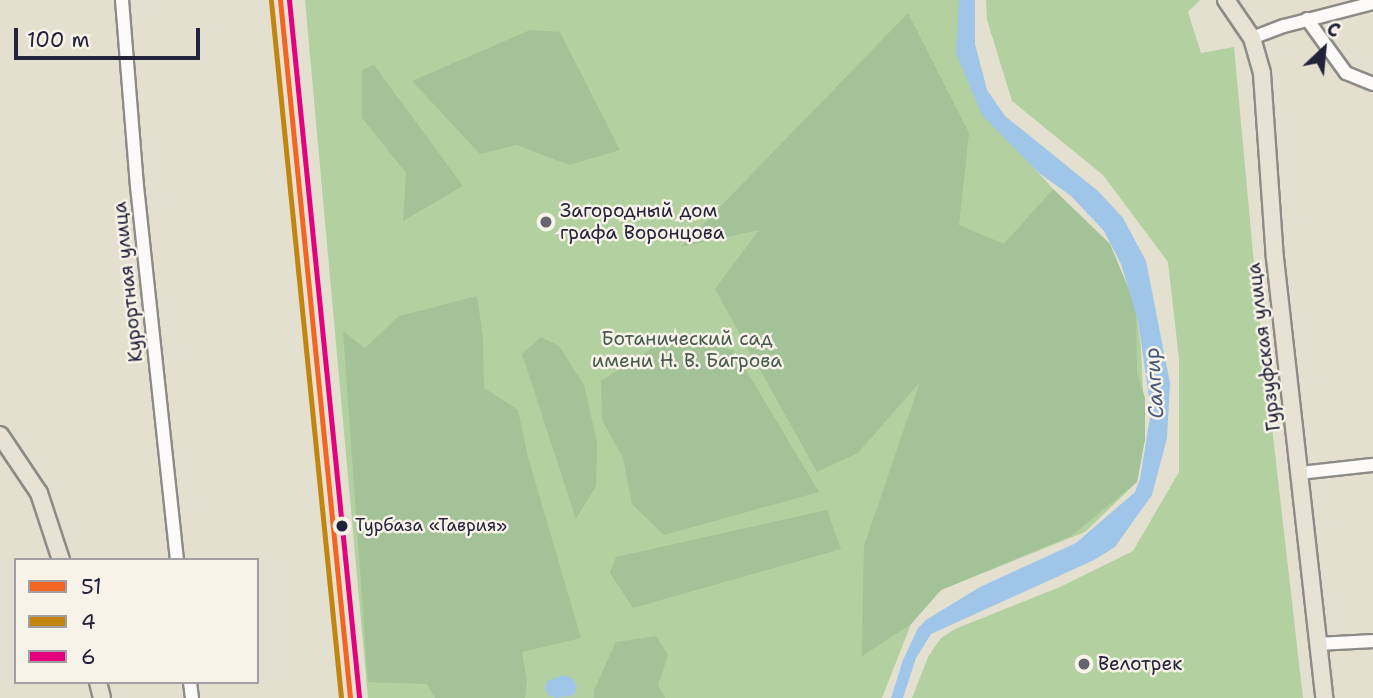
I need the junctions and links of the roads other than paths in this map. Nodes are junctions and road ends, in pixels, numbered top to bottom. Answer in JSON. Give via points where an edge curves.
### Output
{"nodes":[{"id":1,"x":122,"y":0,"type":"edge"},
{"id":2,"x":280,"y":0,"type":"edge"},
{"id":3,"x":1226,"y":0,"type":"edge"},
{"id":4,"x":1373,"y":3,"type":"edge"},
{"id":5,"x":1307,"y":19,"type":"junction"},
{"id":6,"x":1252,"y":38,"type":"junction"},
{"id":7,"x":1373,"y":84,"type":"edge"},
{"id":8,"x":0,"y":435,"type":"edge"},
{"id":9,"x":1373,"y":465,"type":"edge"},
{"id":10,"x":1300,"y":473,"type":"junction"},
{"id":11,"x":60,"y":558,"type":"edge"},
{"id":12,"x":177,"y":558,"type":"edge"},
{"id":13,"x":1373,"y":641,"type":"edge"},
{"id":14,"x":1318,"y":643,"type":"junction"},
{"id":15,"x":350,"y":698,"type":"edge"},
{"id":16,"x":1324,"y":698,"type":"edge"}],
"edges":[{"from":1,"to":12,"type":"street","name":"Курортная улица"},
{"from":2,"to":15,"type":"main road"},
{"from":3,"to":6,"type":"main road","name":"Гурзуфская улица"},
{"from":4,"to":5,"type":"street"},
{"from":5,"to":6,"type":"street"},
{"from":5,"to":7,"type":"street","via":[[1346,73]]},
{"from":6,"to":10,"type":"main road","name":"Гурзуфская улица","via":[[1262,74],[1275,258]]},
{"from":8,"to":11,"type":"main road","via":[[39,493]]},
{"from":9,"to":10,"type":"street"},
{"from":10,"to":14,"type":"main road","name":"Гурзуфская улица"},
{"from":13,"to":14,"type":"street"},
{"from":14,"to":16,"type":"main road","name":"Гурзуфская улица"}]}
